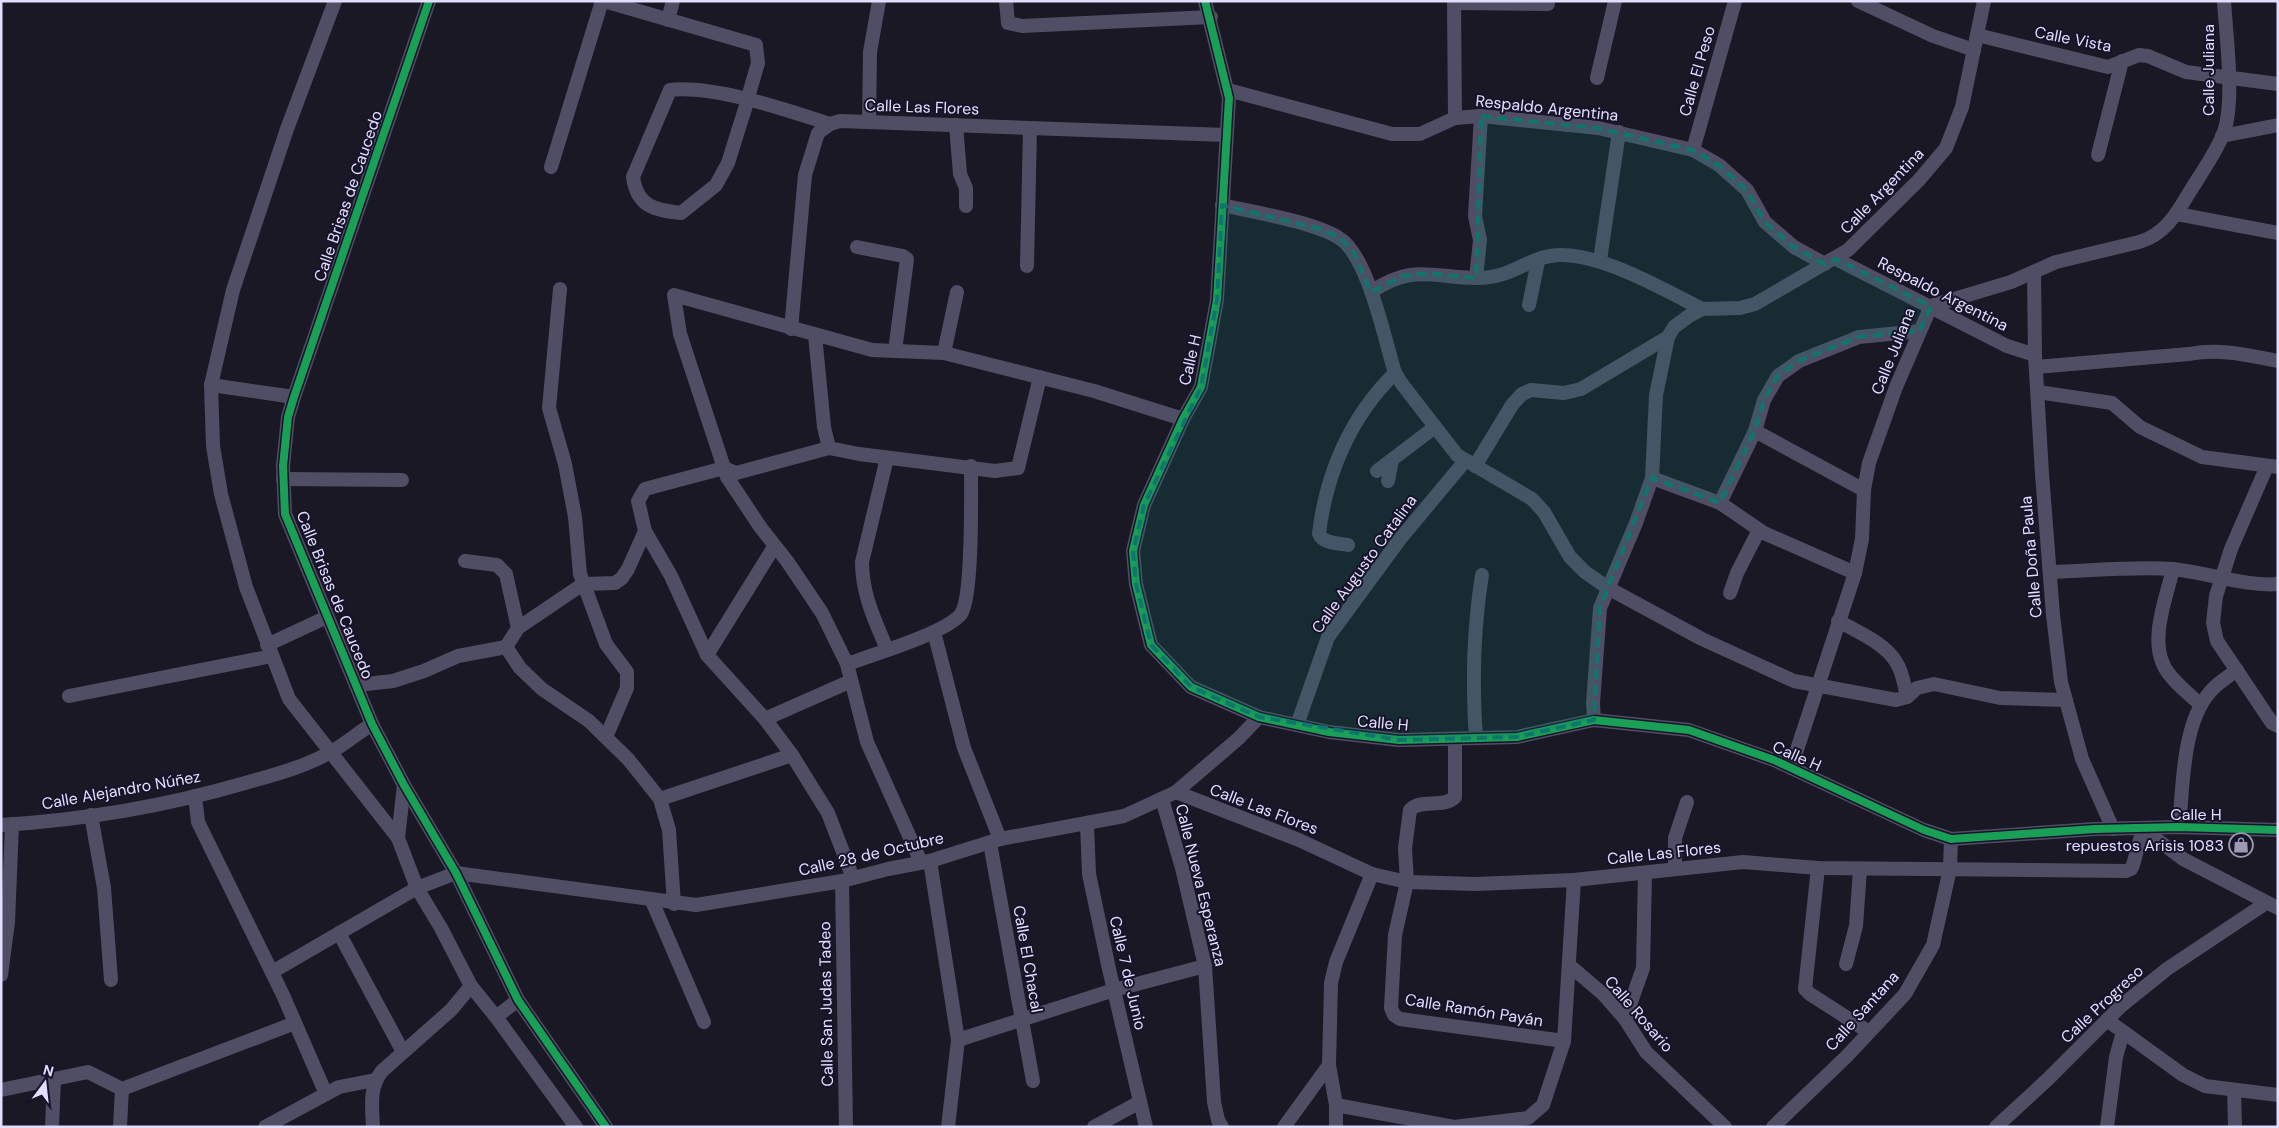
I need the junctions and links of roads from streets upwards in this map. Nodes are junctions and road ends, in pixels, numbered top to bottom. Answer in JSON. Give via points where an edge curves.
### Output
{"nodes":[{"id":1,"x":335,"y":1,"type":"edge"},
{"id":2,"x":429,"y":1,"type":"edge"},
{"id":3,"x":603,"y":1,"type":"edge"},
{"id":4,"x":673,"y":1,"type":"edge"},
{"id":5,"x":879,"y":1,"type":"edge"},
{"id":6,"x":1006,"y":1,"type":"edge"},
{"id":7,"x":1206,"y":1,"type":"edge"},
{"id":8,"x":1615,"y":1,"type":"edge"},
{"id":9,"x":1735,"y":1,"type":"edge"},
{"id":10,"x":1858,"y":1,"type":"edge"},
{"id":11,"x":1984,"y":1,"type":"edge"},
{"id":12,"x":2224,"y":1,"type":"edge"},
{"id":13,"x":1454,"y":2,"type":"edge"},
{"id":14,"x":1524,"y":2,"type":"edge"},
{"id":15,"x":1548,"y":4,"type":"dead end"},
{"id":16,"x":1211,"y":17,"type":"junction"},
{"id":17,"x":668,"y":20,"type":"junction"},
{"id":18,"x":1977,"y":35,"type":"junction"},
{"id":19,"x":1974,"y":50,"type":"junction"},
{"id":20,"x":2122,"y":61,"type":"junction"},
{"id":21,"x":2228,"y":77,"type":"junction"},
{"id":22,"x":1597,"y":78,"type":"dead end"},
{"id":23,"x":2278,"y":84,"type":"edge"},
{"id":24,"x":1228,"y":90,"type":"junction"},
{"id":25,"x":748,"y":99,"type":"junction"},
{"id":26,"x":1481,"y":116,"type":"junction"},
{"id":27,"x":1454,"y":118,"type":"junction"},
{"id":28,"x":869,"y":122,"type":"junction"},
{"id":29,"x":830,"y":124,"type":"junction"},
{"id":30,"x":956,"y":125,"type":"junction"},
{"id":31,"x":2278,"y":125,"type":"edge"},
{"id":32,"x":1030,"y":128,"type":"junction"},
{"id":33,"x":1619,"y":132,"type":"junction"},
{"id":34,"x":1226,"y":135,"type":"junction"},
{"id":35,"x":2222,"y":136,"type":"junction"},
{"id":36,"x":1693,"y":150,"type":"junction"},
{"id":37,"x":2098,"y":155,"type":"dead end"},
{"id":38,"x":551,"y":167,"type":"dead end"},
{"id":39,"x":1222,"y":205,"type":"junction"},
{"id":40,"x":966,"y":206,"type":"dead end"},
{"id":41,"x":2177,"y":214,"type":"junction"},
{"id":42,"x":2278,"y":233,"type":"edge"},
{"id":43,"x":857,"y":247,"type":"dead end"},
{"id":44,"x":1538,"y":260,"type":"junction"},
{"id":45,"x":1600,"y":260,"type":"junction"},
{"id":46,"x":1830,"y":262,"type":"junction"},
{"id":47,"x":1027,"y":266,"type":"dead end"},
{"id":48,"x":2034,"y":272,"type":"junction"},
{"id":49,"x":1476,"y":278,"type":"junction"},
{"id":50,"x":560,"y":289,"type":"dead end"},
{"id":51,"x":958,"y":292,"type":"dead end"},
{"id":52,"x":1371,"y":292,"type":"junction"},
{"id":53,"x":1529,"y":305,"type":"dead end"},
{"id":54,"x":1931,"y":306,"type":"junction"},
{"id":55,"x":1702,"y":309,"type":"junction"},
{"id":56,"x":791,"y":329,"type":"junction"},
{"id":57,"x":1920,"y":331,"type":"junction"},
{"id":58,"x":815,"y":335,"type":"junction"},
{"id":59,"x":1668,"y":337,"type":"junction"},
{"id":60,"x":895,"y":351,"type":"junction"},
{"id":61,"x":944,"y":354,"type":"junction"},
{"id":62,"x":2036,"y":361,"type":"junction"},
{"id":63,"x":2278,"y":361,"type":"edge"},
{"id":64,"x":1395,"y":373,"type":"junction"},
{"id":65,"x":1040,"y":377,"type":"junction"},
{"id":66,"x":211,"y":385,"type":"junction"},
{"id":67,"x":2038,"y":392,"type":"junction"},
{"id":68,"x":294,"y":397,"type":"junction"},
{"id":69,"x":1183,"y":419,"type":"junction"},
{"id":70,"x":1435,"y":427,"type":"junction"},
{"id":71,"x":1755,"y":431,"type":"junction"},
{"id":72,"x":829,"y":448,"type":"junction"},
{"id":73,"x":887,"y":458,"type":"junction"},
{"id":74,"x":1392,"y":460,"type":"junction"},
{"id":75,"x":1470,"y":464,"type":"junction"},
{"id":76,"x":971,"y":466,"type":"junction"},
{"id":77,"x":2273,"y":466,"type":"edge"},
{"id":78,"x":724,"y":468,"type":"junction"},
{"id":79,"x":1377,"y":471,"type":"dead end"},
{"id":80,"x":1652,"y":478,"type":"junction"},
{"id":81,"x":283,"y":479,"type":"junction"},
{"id":82,"x":402,"y":480,"type":"dead end"},
{"id":83,"x":1388,"y":481,"type":"dead end"},
{"id":84,"x":1864,"y":490,"type":"junction"},
{"id":85,"x":1720,"y":503,"type":"junction"},
{"id":86,"x":1759,"y":530,"type":"junction"},
{"id":87,"x":644,"y":531,"type":"junction"},
{"id":88,"x":1348,"y":545,"type":"dead end"},
{"id":89,"x":774,"y":547,"type":"junction"},
{"id":90,"x":465,"y":561,"type":"dead end"},
{"id":91,"x":2173,"y":569,"type":"junction"},
{"id":92,"x":2050,"y":572,"type":"junction"},
{"id":93,"x":1855,"y":573,"type":"junction"},
{"id":94,"x":1482,"y":575,"type":"dead end"},
{"id":95,"x":2223,"y":576,"type":"junction"},
{"id":96,"x":583,"y":584,"type":"junction"},
{"id":97,"x":2278,"y":584,"type":"edge"},
{"id":98,"x":1608,"y":588,"type":"junction"},
{"id":99,"x":1730,"y":593,"type":"dead end"},
{"id":100,"x":327,"y":617,"type":"junction"},
{"id":101,"x":1838,"y":621,"type":"junction"},
{"id":102,"x":518,"y":628,"type":"junction"},
{"id":103,"x":934,"y":632,"type":"junction"},
{"id":104,"x":506,"y":647,"type":"junction"},
{"id":105,"x":888,"y":649,"type":"junction"},
{"id":106,"x":269,"y":651,"type":"junction"},
{"id":107,"x":707,"y":655,"type":"junction"},
{"id":108,"x":847,"y":664,"type":"junction"},
{"id":109,"x":2237,"y":670,"type":"junction"},
{"id":110,"x":851,"y":681,"type":"junction"},
{"id":111,"x":357,"y":685,"type":"junction"},
{"id":112,"x":1816,"y":686,"type":"junction"},
{"id":113,"x":70,"y":696,"type":"dead end"},
{"id":114,"x":1907,"y":697,"type":"junction"},
{"id":115,"x":2066,"y":700,"type":"junction"},
{"id":116,"x":2201,"y":705,"type":"junction"},
{"id":117,"x":1259,"y":717,"type":"junction"},
{"id":118,"x":766,"y":719,"type":"junction"},
{"id":119,"x":1594,"y":720,"type":"junction"},
{"id":120,"x":372,"y":724,"type":"junction"},
{"id":121,"x":1297,"y":725,"type":"junction"},
{"id":122,"x":2278,"y":726,"type":"edge"},
{"id":123,"x":606,"y":738,"type":"junction"},
{"id":124,"x":1476,"y":738,"type":"junction"},
{"id":125,"x":1455,"y":739,"type":"junction"},
{"id":126,"x":331,"y":752,"type":"junction"},
{"id":127,"x":792,"y":755,"type":"junction"},
{"id":128,"x":1791,"y":768,"type":"junction"},
{"id":129,"x":404,"y":785,"type":"junction"},
{"id":130,"x":1176,"y":792,"type":"junction"},
{"id":131,"x":195,"y":796,"type":"junction"},
{"id":132,"x":660,"y":799,"type":"junction"},
{"id":133,"x":1162,"y":799,"type":"junction"},
{"id":134,"x":1687,"y":802,"type":"dead end"},
{"id":135,"x":91,"y":814,"type":"junction"},
{"id":136,"x":7,"y":825,"type":"edge"},
{"id":137,"x":1087,"y":825,"type":"junction"},
{"id":138,"x":2179,"y":827,"type":"junction"},
{"id":139,"x":2114,"y":829,"type":"junction"},
{"id":140,"x":2142,"y":829,"type":"junction"},
{"id":141,"x":2278,"y":830,"type":"edge"},
{"id":142,"x":398,"y":838,"type":"junction"},
{"id":143,"x":1951,"y":839,"type":"junction"},
{"id":144,"x":995,"y":841,"type":"junction"},
{"id":145,"x":925,"y":862,"type":"junction"},
{"id":146,"x":1675,"y":868,"type":"junction"},
{"id":147,"x":1818,"y":868,"type":"junction"},
{"id":148,"x":1860,"y":869,"type":"junction"},
{"id":149,"x":1950,"y":870,"type":"junction"},
{"id":150,"x":456,"y":873,"type":"junction"},
{"id":151,"x":1372,"y":874,"type":"junction"},
{"id":152,"x":1645,"y":874,"type":"junction"},
{"id":153,"x":848,"y":880,"type":"junction"},
{"id":154,"x":1574,"y":880,"type":"junction"},
{"id":155,"x":1407,"y":882,"type":"junction"},
{"id":156,"x":416,"y":888,"type":"junction"},
{"id":157,"x":652,"y":901,"type":"junction"},
{"id":158,"x":674,"y":904,"type":"junction"},
{"id":159,"x":2272,"y":906,"type":"edge"},
{"id":160,"x":339,"y":933,"type":"junction"},
{"id":161,"x":1846,"y":964,"type":"dead end"},
{"id":162,"x":1569,"y":965,"type":"junction"},
{"id":163,"x":1205,"y":966,"type":"junction"},
{"id":164,"x":272,"y":972,"type":"junction"},
{"id":165,"x":1,"y":975,"type":"edge"},
{"id":166,"x":111,"y":980,"type":"dead end"},
{"id":167,"x":470,"y":986,"type":"junction"},
{"id":168,"x":1114,"y":990,"type":"junction"},
{"id":169,"x":518,"y":1000,"type":"junction"},
{"id":170,"x":496,"y":1017,"type":"junction"},
{"id":171,"x":1625,"y":1019,"type":"junction"},
{"id":172,"x":1021,"y":1020,"type":"junction"},
{"id":173,"x":2107,"y":1020,"type":"junction"},
{"id":174,"x":704,"y":1022,"type":"dead end"},
{"id":175,"x":295,"y":1023,"type":"junction"},
{"id":176,"x":1869,"y":1032,"type":"junction"},
{"id":177,"x":2122,"y":1032,"type":"junction"},
{"id":178,"x":958,"y":1040,"type":"junction"},
{"id":179,"x":1564,"y":1041,"type":"junction"},
{"id":180,"x":403,"y":1052,"type":"junction"},
{"id":181,"x":1329,"y":1065,"type":"junction"},
{"id":182,"x":54,"y":1079,"type":"junction"},
{"id":183,"x":375,"y":1080,"type":"junction"},
{"id":184,"x":1033,"y":1080,"type":"dead end"},
{"id":185,"x":2,"y":1087,"type":"edge"},
{"id":186,"x":122,"y":1089,"type":"junction"},
{"id":187,"x":2234,"y":1090,"type":"junction"},
{"id":188,"x":326,"y":1094,"type":"junction"},
{"id":189,"x":2278,"y":1095,"type":"edge"},
{"id":190,"x":1140,"y":1102,"type":"junction"},
{"id":191,"x":1336,"y":1105,"type":"junction"},
{"id":192,"x":597,"y":1114,"type":"junction"},
{"id":193,"x":1527,"y":1123,"type":"edge"},
{"id":194,"x":1217,"y":1125,"type":"edge"},
{"id":195,"x":52,"y":1127,"type":"edge"},
{"id":196,"x":120,"y":1127,"type":"edge"},
{"id":197,"x":265,"y":1127,"type":"edge"},
{"id":198,"x":373,"y":1127,"type":"edge"},
{"id":199,"x":576,"y":1127,"type":"edge"},
{"id":200,"x":606,"y":1127,"type":"edge"},
{"id":201,"x":846,"y":1127,"type":"edge"},
{"id":202,"x":948,"y":1127,"type":"edge"},
{"id":203,"x":1094,"y":1127,"type":"edge"},
{"id":204,"x":1146,"y":1127,"type":"edge"},
{"id":205,"x":1284,"y":1127,"type":"edge"},
{"id":206,"x":1336,"y":1127,"type":"edge"},
{"id":207,"x":1454,"y":1127,"type":"edge"},
{"id":208,"x":1725,"y":1127,"type":"edge"},
{"id":209,"x":1773,"y":1127,"type":"edge"},
{"id":210,"x":1996,"y":1127,"type":"edge"},
{"id":211,"x":2107,"y":1127,"type":"edge"},
{"id":212,"x":2235,"y":1127,"type":"edge"}],
"edges":[{"from":1,"to":66,"type":"street","via":[[287,129],[233,290]]},
{"from":2,"to":68,"type":"street","name":"Calle Brisas de Caucedo"},
{"from":3,"to":17,"type":"street"},
{"from":3,"to":38,"type":"street"},
{"from":4,"to":17,"type":"street"},
{"from":5,"to":28,"type":"street","via":[[870,52]]},
{"from":6,"to":16,"type":"street","via":[[1008,23],[1022,26]]},
{"from":7,"to":16,"type":"street","name":"Calle H"},
{"from":8,"to":22,"type":"street"},
{"from":9,"to":36,"type":"street","name":"Calle El Peso"},
{"from":10,"to":19,"type":"street","via":[[1934,36]]},
{"from":11,"to":18,"type":"street","name":"Calle Argentina"},
{"from":12,"to":21,"type":"street","name":"Calle Juliana"},
{"from":13,"to":14,"type":"street"},
{"from":13,"to":27,"type":"street"},
{"from":14,"to":15,"type":"street"},
{"from":16,"to":24,"type":"street","name":"Calle H"},
{"from":17,"to":25,"type":"street","via":[[756,45],[758,63]]},
{"from":18,"to":19,"type":"street","name":"Calle Argentina"},
{"from":18,"to":20,"type":"street","name":"Calle Vista","via":[[2108,67]]},
{"from":19,"to":46,"type":"street","name":"Calle Argentina","via":[[1962,107],[1946,148],[1862,238]]},
{"from":20,"to":21,"type":"street","name":"Calle Vista","via":[[2139,55],[2148,56],[2186,72]]},
{"from":20,"to":37,"type":"street"},
{"from":21,"to":23,"type":"street","name":"Calle Vista"},
{"from":21,"to":35,"type":"street","name":"Calle Juliana","via":[[2227,115]]},
{"from":24,"to":27,"type":"street","name":"Respaldo Argentina","via":[[1392,134],[1420,134]]},
{"from":24,"to":34,"type":"street","name":"Calle H"},
{"from":25,"to":25,"type":"street","via":[[684,88],[670,90],[633,177],[635,191],[654,210],[681,213],[709,191],[728,163]]},
{"from":25,"to":29,"type":"street"},
{"from":26,"to":27,"type":"street","name":"Respaldo Argentina"},
{"from":26,"to":33,"type":"street","name":"Respaldo Argentina"},
{"from":26,"to":49,"type":"street","via":[[1475,216],[1480,240]]},
{"from":28,"to":29,"type":"street","name":"Calle Las Flores"},
{"from":28,"to":30,"type":"street","name":"Calle Las Flores"},
{"from":29,"to":56,"type":"street","via":[[818,133],[805,175]]},
{"from":30,"to":32,"type":"street","name":"Calle Las Flores"},
{"from":30,"to":40,"type":"street"},
{"from":31,"to":35,"type":"street"},
{"from":32,"to":34,"type":"street","name":"Calle Las Flores"},
{"from":32,"to":47,"type":"street"},
{"from":33,"to":36,"type":"street","name":"Respaldo Argentina"},
{"from":33,"to":45,"type":"street"},
{"from":34,"to":39,"type":"street","name":"Calle H"},
{"from":35,"to":41,"type":"street","name":"Calle Juliana"},
{"from":36,"to":46,"type":"street","name":"Respaldo Argentina","via":[[1719,165],[1747,190],[1765,222],[1794,247]]},
{"from":39,"to":52,"type":"street","via":[[1321,229],[1340,238],[1354,252]]},
{"from":39,"to":69,"type":"street","name":"Calle H","via":[[1217,300],[1201,387]]},
{"from":41,"to":42,"type":"street"},
{"from":41,"to":48,"type":"street","name":"Calle Juliana","via":[[2152,238],[2056,262]]},
{"from":43,"to":60,"type":"street","via":[[906,259]]},
{"from":44,"to":45,"type":"street","via":[[1561,256]]},
{"from":44,"to":49,"type":"street","via":[[1500,277]]},
{"from":44,"to":53,"type":"street"},
{"from":45,"to":55,"type":"street"},
{"from":46,"to":54,"type":"street","name":"Respaldo Argentina"},
{"from":46,"to":55,"type":"street","name":"Calle Argentina","via":[[1755,304],[1740,308]]},
{"from":48,"to":54,"type":"street","name":"Calle Juliana"},
{"from":48,"to":62,"type":"street","name":"Calle Doña Paula"},
{"from":49,"to":52,"type":"street","via":[[1428,273],[1402,276]]},
{"from":50,"to":96,"type":"street","via":[[549,408],[576,516]]},
{"from":51,"to":61,"type":"street"},
{"from":52,"to":64,"type":"street"},
{"from":54,"to":57,"type":"street","name":"Calle Juliana"},
{"from":54,"to":62,"type":"street","name":"Respaldo Argentina"},
{"from":55,"to":59,"type":"street","via":[[1674,327]]},
{"from":56,"to":58,"type":"street"},
{"from":56,"to":78,"type":"street","via":[[674,295],[680,334]]},
{"from":57,"to":71,"type":"street","via":[[1859,337],[1799,361],[1778,376],[1764,400]]},
{"from":57,"to":84,"type":"street","name":"Calle Juliana","via":[[1869,463]]},
{"from":58,"to":60,"type":"street","via":[[872,350]]},
{"from":58,"to":72,"type":"street"},
{"from":59,"to":75,"type":"street","name":"Calle Augusto Catalina","via":[[1581,389],[1564,393],[1531,390],[1522,394]]},
{"from":59,"to":80,"type":"street","via":[[1656,395]]},
{"from":60,"to":61,"type":"street"},
{"from":61,"to":65,"type":"street"},
{"from":62,"to":63,"type":"street","via":[[2189,354],[2208,350]]},
{"from":62,"to":67,"type":"street","name":"Calle Doña Paula"},
{"from":64,"to":70,"type":"street"},
{"from":64,"to":88,"type":"street","via":[[1362,412],[1336,462],[1319,534],[1326,541]]},
{"from":65,"to":69,"type":"street"},
{"from":65,"to":76,"type":"street","via":[[1018,468],[995,471]]},
{"from":66,"to":68,"type":"street"},
{"from":66,"to":106,"type":"street","via":[[213,446],[221,494],[246,588]]},
{"from":67,"to":77,"type":"street","via":[[2112,403],[2140,427],[2202,457]]},
{"from":67,"to":92,"type":"street","name":"Calle Doña Paula"},
{"from":68,"to":81,"type":"street","name":"Calle Brisas de Caucedo","via":[[288,417]]},
{"from":69,"to":117,"type":"street","name":"Calle H","via":[[1144,505],[1133,551],[1136,584],[1151,645],[1192,687]]},
{"from":70,"to":74,"type":"street"},
{"from":70,"to":75,"type":"street","via":[[1457,455]]},
{"from":71,"to":84,"type":"street"},
{"from":71,"to":85,"type":"street"},
{"from":72,"to":73,"type":"street"},
{"from":72,"to":78,"type":"street","via":[[736,472]]},
{"from":73,"to":76,"type":"street"},
{"from":73,"to":105,"type":"street","via":[[862,562],[862,574],[867,601]]},
{"from":74,"to":79,"type":"street"},
{"from":74,"to":83,"type":"street"},
{"from":75,"to":98,"type":"street","via":[[1532,499],[1544,512],[1570,557]]},
{"from":75,"to":121,"type":"street","name":"Calle Augusto Catalina","via":[[1400,539],[1328,637]]},
{"from":76,"to":103,"type":"street","via":[[966,601],[960,614]]},
{"from":77,"to":95,"type":"street","via":[[2232,549]]},
{"from":78,"to":87,"type":"street","via":[[645,489],[638,501]]},
{"from":78,"to":89,"type":"street"},
{"from":80,"to":85,"type":"street"},
{"from":80,"to":98,"type":"street"},
{"from":81,"to":82,"type":"street"},
{"from":81,"to":100,"type":"street","name":"Calle Brisas de Caucedo","via":[[285,514]]},
{"from":84,"to":93,"type":"street","name":"Calle Juliana","via":[[1862,539]]},
{"from":85,"to":86,"type":"street"},
{"from":86,"to":93,"type":"street"},
{"from":86,"to":99,"type":"street"},
{"from":87,"to":96,"type":"street","via":[[622,578],[615,582]]},
{"from":87,"to":107,"type":"street","name":"Calle San Judas Tadeo","via":[[671,576]]},
{"from":89,"to":107,"type":"street"},
{"from":89,"to":108,"type":"street","via":[[822,613]]},
{"from":90,"to":102,"type":"street","via":[[497,565],[506,574]]},
{"from":91,"to":92,"type":"street"},
{"from":91,"to":95,"type":"street"},
{"from":91,"to":116,"type":"street","via":[[2160,624],[2159,648],[2165,668]]},
{"from":92,"to":115,"type":"street","name":"Calle Doña Paula","via":[[2061,682]]},
{"from":93,"to":101,"type":"street","name":"Calle Juliana"},
{"from":94,"to":124,"type":"street","via":[[1475,615],[1472,683]]},
{"from":95,"to":97,"type":"street","via":[[2254,584]]},
{"from":95,"to":109,"type":"street","via":[[2216,596],[2214,623],[2217,641]]},
{"from":96,"to":102,"type":"street"},
{"from":96,"to":123,"type":"street","via":[[606,644],[627,672],[627,688]]},
{"from":98,"to":112,"type":"street","via":[[1702,639],[1794,681]]},
{"from":98,"to":119,"type":"street","via":[[1600,608]]},
{"from":100,"to":106,"type":"street"},
{"from":100,"to":111,"type":"street","name":"Calle Brisas de Caucedo"},
{"from":101,"to":112,"type":"street","name":"Calle Juliana"},
{"from":101,"to":114,"type":"street","via":[[1869,638],[1890,655],[1901,673]]},
{"from":102,"to":104,"type":"street"},
{"from":103,"to":105,"type":"street"},
{"from":103,"to":144,"type":"street","name":"Calle El Chacal","via":[[964,748]]},
{"from":104,"to":111,"type":"street","via":[[458,656],[392,681]]},
{"from":104,"to":123,"type":"street","via":[[520,668],[542,689],[588,720]]},
{"from":105,"to":108,"type":"street"},
{"from":106,"to":113,"type":"street"},
{"from":106,"to":126,"type":"street","via":[[289,699]]},
{"from":107,"to":118,"type":"street","name":"Calle San Judas Tadeo"},
{"from":108,"to":110,"type":"street"},
{"from":109,"to":116,"type":"street","via":[[2210,691]]},
{"from":109,"to":122,"type":"street","via":[[2272,723]]},
{"from":110,"to":118,"type":"street"},
{"from":110,"to":145,"type":"street","via":[[867,742]]},
{"from":111,"to":120,"type":"street","name":"Calle Brisas de Caucedo"},
{"from":112,"to":114,"type":"street","via":[[1888,699]]},
{"from":112,"to":128,"type":"street","name":"Calle Juliana"},
{"from":114,"to":115,"type":"street","via":[[1916,688],[1934,684],[2000,698]]},
{"from":115,"to":139,"type":"street","name":"Calle Doña Paula","via":[[2082,759]]},
{"from":116,"to":138,"type":"street","via":[[2186,756]]},
{"from":117,"to":121,"type":"street","name":"Calle H"},
{"from":117,"to":130,"type":"street","name":"Calle 28 de Octubre"},
{"from":118,"to":127,"type":"street","name":"Calle San Judas Tadeo"},
{"from":119,"to":124,"type":"street","name":"Calle H","via":[[1517,737]]},
{"from":119,"to":128,"type":"street","name":"Calle H","via":[[1690,730]]},
{"from":120,"to":126,"type":"street","name":"Calle Alejandro Núñez"},
{"from":120,"to":129,"type":"street","name":"Calle Brisas de Caucedo"},
{"from":121,"to":125,"type":"street","name":"Calle H","via":[[1399,740]]},
{"from":123,"to":132,"type":"street","via":[[628,759]]},
{"from":124,"to":125,"type":"street","name":"Calle H"},
{"from":125,"to":155,"type":"street","name":"Calle Ramón Payán","via":[[1455,797],[1445,803],[1418,805],[1410,810],[1405,848]]},
{"from":126,"to":131,"type":"street","name":"Calle Alejandro Núñez","via":[[287,771]]},
{"from":126,"to":142,"type":"street"},
{"from":127,"to":132,"type":"street"},
{"from":127,"to":153,"type":"street","name":"Calle San Judas Tadeo","via":[[828,813]]},
{"from":128,"to":143,"type":"street","name":"Calle H","via":[[1924,830]]},
{"from":129,"to":142,"type":"street"},
{"from":129,"to":150,"type":"street","name":"Calle Brisas de Caucedo"},
{"from":130,"to":133,"type":"street","name":"Calle 28 de Octubre"},
{"from":130,"to":151,"type":"street","name":"Calle Las Flores","via":[[1299,840]]},
{"from":131,"to":135,"type":"street","name":"Calle Alejandro Núñez"},
{"from":131,"to":164,"type":"street","via":[[198,822]]},
{"from":132,"to":158,"type":"street","via":[[669,830]]},
{"from":133,"to":137,"type":"street","name":"Calle 28 de Octubre","via":[[1124,816]]},
{"from":133,"to":163,"type":"street","name":"Calle Nueva Esperanza"},
{"from":134,"to":146,"type":"street","via":[[1675,838]]},
{"from":135,"to":136,"type":"street","name":"Calle Alejandro Núñez"},
{"from":135,"to":166,"type":"street","via":[[104,888]]},
{"from":136,"to":165,"type":"street","via":[[8,922]]},
{"from":137,"to":144,"type":"street","name":"Calle 28 de Octubre"},
{"from":137,"to":168,"type":"street","name":"Calle 7 de Junio","via":[[1089,874]]},
{"from":138,"to":140,"type":"street","name":"Calle H"},
{"from":138,"to":141,"type":"street","name":"Calle H"},
{"from":139,"to":140,"type":"street","name":"Calle H"},
{"from":139,"to":143,"type":"street","name":"Calle H"},
{"from":140,"to":149,"type":"street","name":"Calle Las Flores","via":[[2131,869]]},
{"from":140,"to":159,"type":"street","via":[[2183,860]]},
{"from":142,"to":156,"type":"street"},
{"from":143,"to":149,"type":"street","name":"Calle Santana"},
{"from":144,"to":145,"type":"street","name":"Calle 28 de Octubre"},
{"from":144,"to":172,"type":"street","name":"Calle El Chacal"},
{"from":145,"to":153,"type":"street","name":"Calle 28 de Octubre"},
{"from":145,"to":178,"type":"street"},
{"from":146,"to":147,"type":"street","name":"Calle Las Flores","via":[[1743,862]]},
{"from":146,"to":152,"type":"street","name":"Calle Las Flores"},
{"from":147,"to":148,"type":"street","name":"Calle Las Flores"},
{"from":147,"to":176,"type":"street","via":[[1806,989]]},
{"from":148,"to":149,"type":"street","name":"Calle Las Flores"},
{"from":148,"to":161,"type":"street","via":[[1856,926]]},
{"from":149,"to":176,"type":"street","name":"Calle Santana","via":[[1933,945],[1905,994]]},
{"from":150,"to":156,"type":"street"},
{"from":150,"to":157,"type":"street","name":"Calle 28 de Octubre"},
{"from":150,"to":169,"type":"street","name":"Calle Brisas de Caucedo"},
{"from":151,"to":155,"type":"street","name":"Calle Las Flores"},
{"from":151,"to":181,"type":"street","via":[[1336,962],[1331,983]]},
{"from":152,"to":154,"type":"street","name":"Calle Las Flores"},
{"from":152,"to":171,"type":"street","via":[[1643,968]]},
{"from":153,"to":158,"type":"street","name":"Calle 28 de Octubre","via":[[696,906]]},
{"from":153,"to":201,"type":"street","name":"Calle San Judas Tadeo"},
{"from":154,"to":155,"type":"street","name":"Calle Las Flores","via":[[1476,884]]},
{"from":154,"to":162,"type":"street"},
{"from":155,"to":179,"type":"street","name":"Calle Ramón Payán","via":[[1395,935],[1390,1008],[1394,1015],[1400,1019]]},
{"from":156,"to":160,"type":"street"},
{"from":156,"to":167,"type":"street","via":[[441,928]]},
{"from":157,"to":158,"type":"street","name":"Calle 28 de Octubre"},
{"from":157,"to":174,"type":"street"},
{"from":159,"to":173,"type":"street","name":"Calle Progreso","via":[[2168,969]]},
{"from":160,"to":164,"type":"street"},
{"from":160,"to":180,"type":"street"},
{"from":162,"to":171,"type":"street","name":"Calle Rosario","via":[[1603,994]]},
{"from":162,"to":179,"type":"street"},
{"from":163,"to":168,"type":"street"},
{"from":163,"to":194,"type":"street","name":"Calle Nueva Esperanza"},
{"from":164,"to":175,"type":"street"},
{"from":167,"to":170,"type":"street"},
{"from":167,"to":180,"type":"street","via":[[451,1010]]},
{"from":168,"to":172,"type":"street"},
{"from":168,"to":190,"type":"street","name":"Calle 7 de Junio"},
{"from":169,"to":170,"type":"street"},
{"from":169,"to":192,"type":"street","name":"Calle Brisas de Caucedo"},
{"from":170,"to":199,"type":"street"},
{"from":171,"to":208,"type":"street","name":"Calle Rosario","via":[[1646,1052]]},
{"from":172,"to":178,"type":"street"},
{"from":172,"to":184,"type":"street","name":"Calle El Chacal"},
{"from":173,"to":177,"type":"street"},
{"from":173,"to":210,"type":"street","name":"Calle Progreso"},
{"from":175,"to":186,"type":"street"},
{"from":175,"to":188,"type":"street"},
{"from":176,"to":209,"type":"street","name":"Calle Santana"},
{"from":177,"to":187,"type":"street","via":[[2183,1075],[2205,1086]]},
{"from":177,"to":211,"type":"street"},
{"from":178,"to":202,"type":"street"},
{"from":179,"to":193,"type":"street","via":[[1543,1105]]},
{"from":180,"to":183,"type":"street"},
{"from":181,"to":191,"type":"street"},
{"from":181,"to":205,"type":"street"},
{"from":182,"to":185,"type":"street"},
{"from":182,"to":186,"type":"street","via":[[88,1072]]},
{"from":182,"to":195,"type":"street"},
{"from":183,"to":188,"type":"street","via":[[339,1087]]},
{"from":183,"to":198,"type":"street","via":[[372,1091]]},
{"from":186,"to":196,"type":"street"},
{"from":187,"to":189,"type":"street"},
{"from":187,"to":212,"type":"street"},
{"from":188,"to":197,"type":"street"},
{"from":190,"to":203,"type":"street"},
{"from":190,"to":204,"type":"street","name":"Calle 7 de Junio"},
{"from":191,"to":206,"type":"street"},
{"from":191,"to":207,"type":"street"},
{"from":192,"to":199,"type":"street"},
{"from":192,"to":200,"type":"street","name":"Calle Brisas de Caucedo"},
{"from":193,"to":207,"type":"street"}]}
